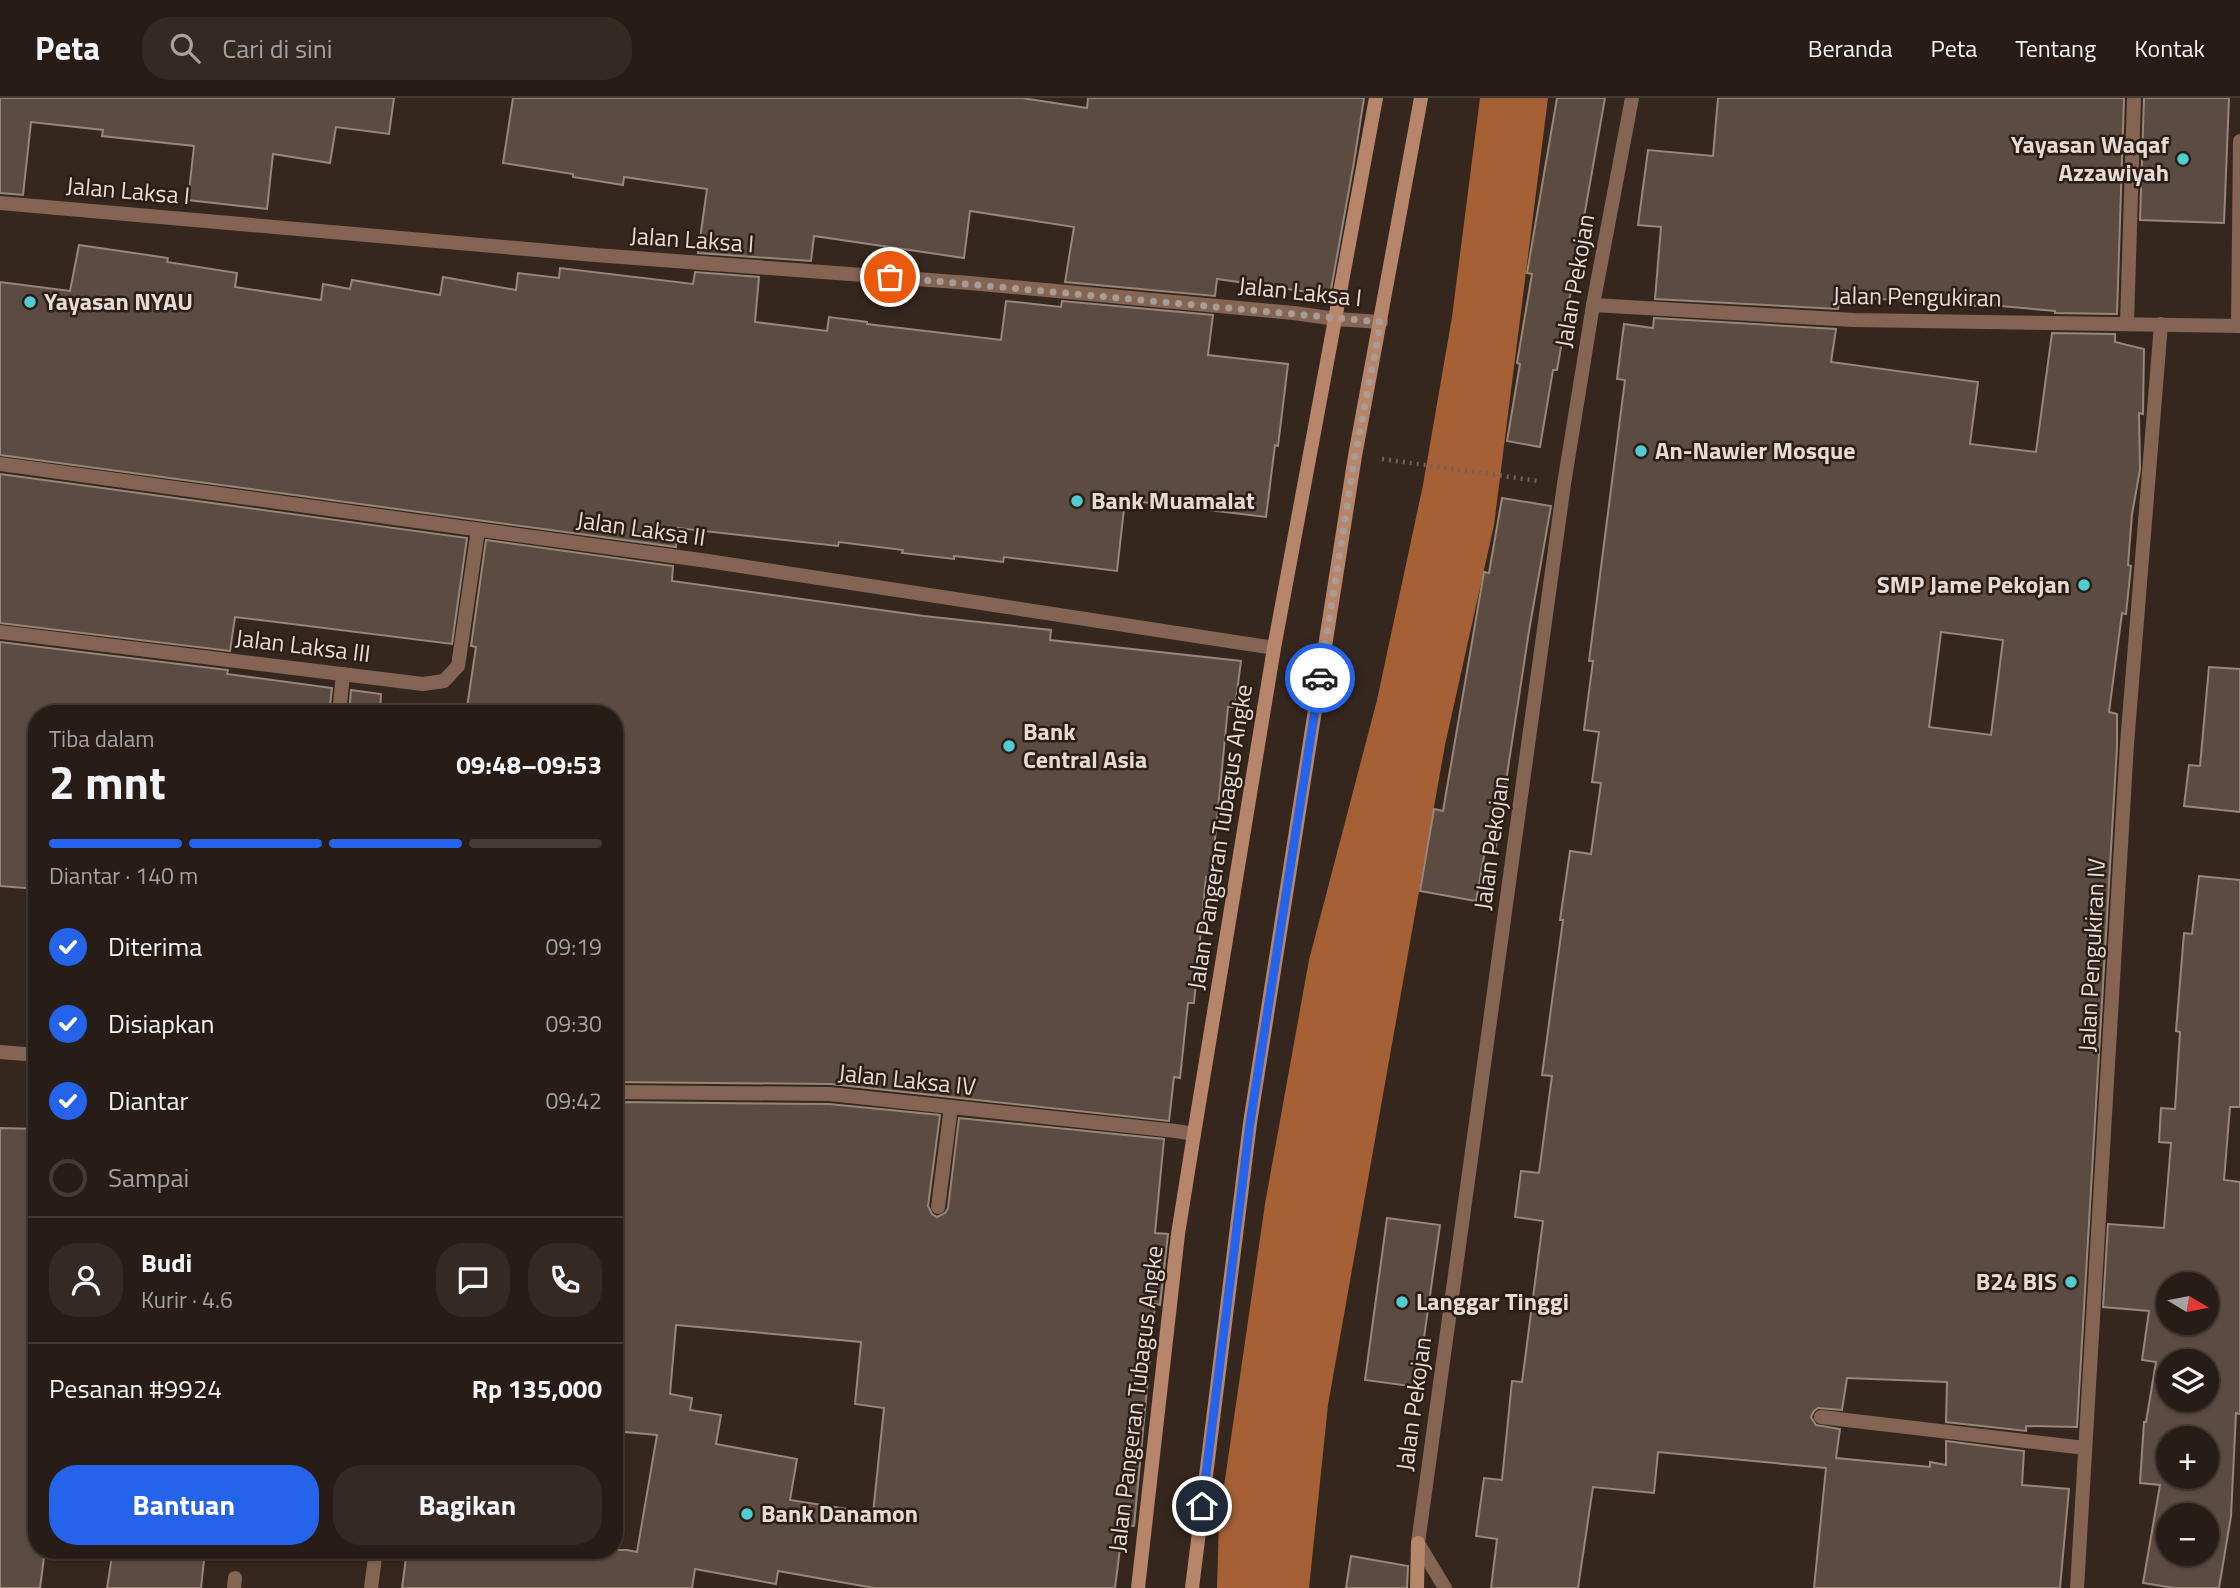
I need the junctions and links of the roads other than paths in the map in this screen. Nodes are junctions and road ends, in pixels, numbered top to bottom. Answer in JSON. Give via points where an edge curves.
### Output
{"nodes":[{"id":1,"x":1376,"y":98,"type":"edge"},
{"id":2,"x":1421,"y":98,"type":"edge"},
{"id":3,"x":1632,"y":98,"type":"edge"},
{"id":4,"x":2134,"y":98,"type":"edge"},
{"id":5,"x":2240,"y":141,"type":"edge"},
{"id":6,"x":0,"y":203,"type":"edge"},
{"id":7,"x":1593,"y":305,"type":"junction"},
{"id":8,"x":1336,"y":319,"type":"junction"},
{"id":9,"x":1381,"y":322,"type":"junction"},
{"id":10,"x":2127,"y":323,"type":"junction"},
{"id":11,"x":2161,"y":324,"type":"junction"},
{"id":12,"x":2239,"y":326,"type":"edge"},
{"id":13,"x":0,"y":464,"type":"edge"},
{"id":14,"x":478,"y":530,"type":"junction"},
{"id":15,"x":0,"y":632,"type":"edge"},
{"id":16,"x":1274,"y":648,"type":"junction"},
{"id":17,"x":343,"y":674,"type":"junction"},
{"id":18,"x":340,"y":705,"type":"edge"},
{"id":19,"x":0,"y":1052,"type":"edge"},
{"id":20,"x":28,"y":1054,"type":"edge"},
{"id":21,"x":623,"y":1092,"type":"edge"},
{"id":22,"x":951,"y":1107,"type":"junction"},
{"id":23,"x":1194,"y":1134,"type":"junction"},
{"id":24,"x":938,"y":1207,"type":"dead end"},
{"id":25,"x":1821,"y":1417,"type":"dead end"},
{"id":26,"x":2085,"y":1448,"type":"junction"},
{"id":27,"x":1418,"y":1543,"type":"junction"},
{"id":28,"x":375,"y":1559,"type":"edge"},
{"id":29,"x":372,"y":1588,"type":"edge"},
{"id":30,"x":1138,"y":1588,"type":"edge"},
{"id":31,"x":1192,"y":1588,"type":"edge"},
{"id":32,"x":1417,"y":1588,"type":"edge"},
{"id":33,"x":1445,"y":1588,"type":"edge"},
{"id":34,"x":2077,"y":1588,"type":"edge"}],
"edges":[{"from":1,"to":8,"type":"main road","name":"Jalan Pangeran Tubagus Angke"},
{"from":2,"to":9,"type":"main road"},
{"from":3,"to":7,"type":"street","name":"Jalan Pekojan"},
{"from":4,"to":10,"type":"street"},
{"from":5,"to":12,"type":"street"},
{"from":6,"to":8,"type":"street","name":"Jalan Laksa I"},
{"from":7,"to":10,"type":"street","name":"Jalan Pengukiran","via":[[1854,320]]},
{"from":7,"to":27,"type":"street","name":"Jalan Pekojan","via":[[1564,484]]},
{"from":8,"to":9,"type":"street","name":"Jalan Laksa I"},
{"from":8,"to":16,"type":"main road","name":"Jalan Pangeran Tubagus Angke"},
{"from":9,"to":31,"type":"main road","via":[[1353,469],[1250,1123]]},
{"from":10,"to":11,"type":"street","name":"Jalan Pengukiran"},
{"from":11,"to":12,"type":"street","name":"Jalan Pengukiran"},
{"from":11,"to":26,"type":"street","name":"Jalan Pengukiran IV","via":[[2127,744]]},
{"from":13,"to":14,"type":"street","name":"Jalan Laksa II"},
{"from":14,"to":16,"type":"street","name":"Jalan Laksa II"},
{"from":14,"to":17,"type":"street","name":"Jalan Laksa III","via":[[458,666],[444,681],[424,684]]},
{"from":15,"to":17,"type":"street","name":"Jalan Laksa III"},
{"from":16,"to":23,"type":"main road","name":"Jalan Pangeran Tubagus Angke"},
{"from":17,"to":18,"type":"street"},
{"from":19,"to":20,"type":"street"},
{"from":21,"to":22,"type":"street","name":"Jalan Laksa IV","via":[[830,1094]]},
{"from":22,"to":23,"type":"street","name":"Jalan Laksa IV"},
{"from":22,"to":24,"type":"street"},
{"from":23,"to":30,"type":"main road","name":"Jalan Pangeran Tubagus Angke","via":[[1178,1234]]},
{"from":25,"to":26,"type":"street"},
{"from":26,"to":34,"type":"street","name":"Jalan Pengukiran IV"},
{"from":27,"to":32,"type":"main road"},
{"from":27,"to":33,"type":"street"},
{"from":28,"to":29,"type":"street"}]}
